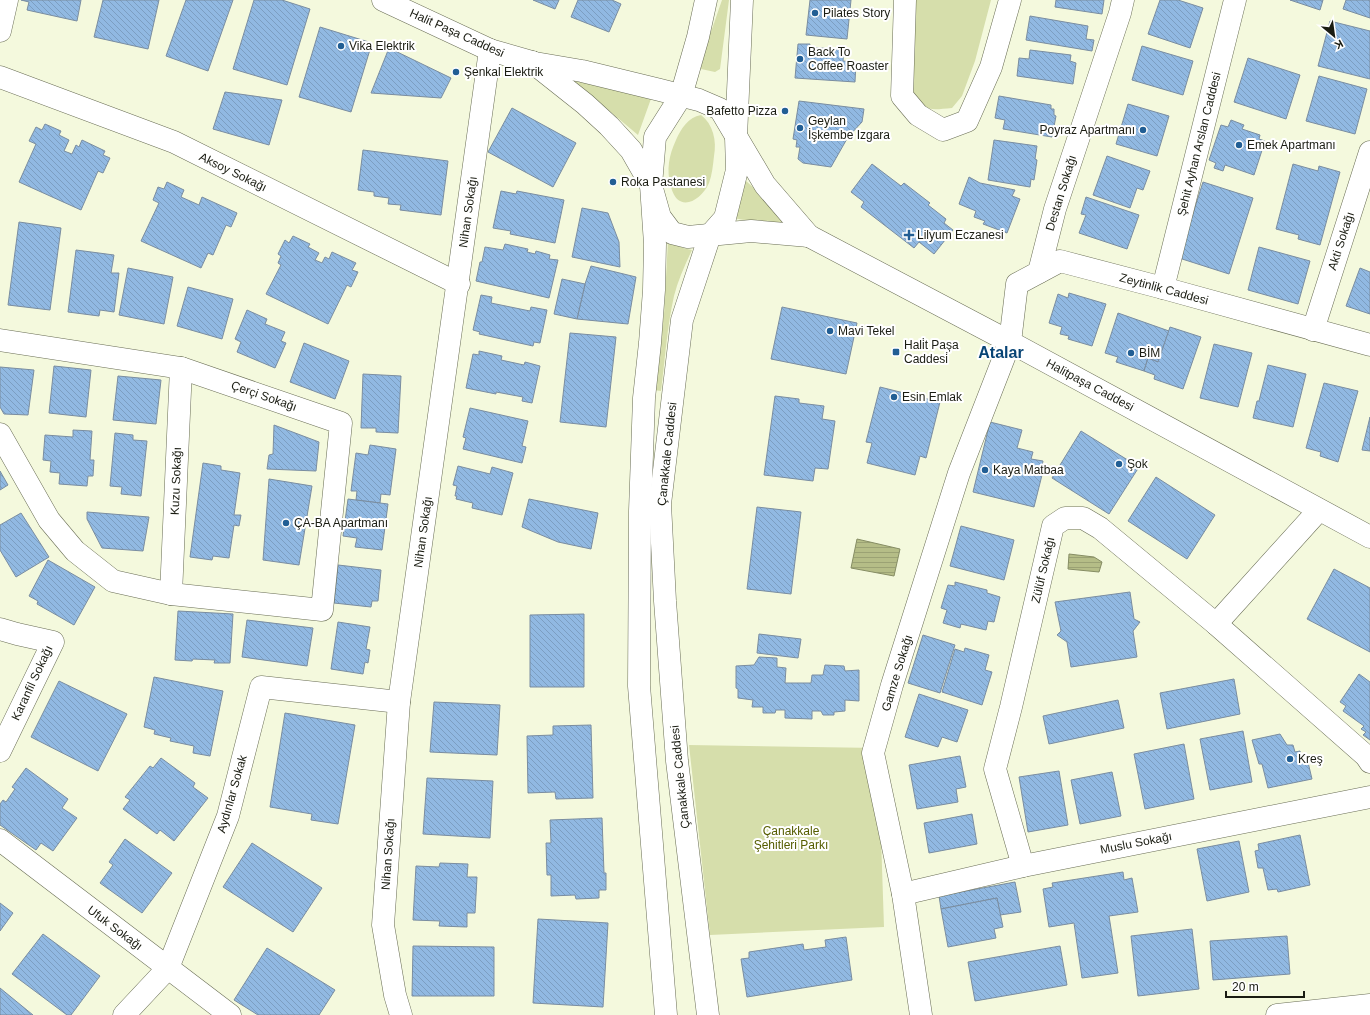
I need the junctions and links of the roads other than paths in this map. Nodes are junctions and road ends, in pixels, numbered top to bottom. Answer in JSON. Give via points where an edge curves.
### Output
{"nodes":[{"id":1,"x":7,"y":0,"type":"edge"},
{"id":2,"x":383,"y":0,"type":"edge"},
{"id":3,"x":706,"y":0,"type":"edge"},
{"id":4,"x":742,"y":0,"type":"edge"},
{"id":5,"x":905,"y":0,"type":"edge"},
{"id":6,"x":1010,"y":0,"type":"edge"},
{"id":7,"x":1123,"y":0,"type":"edge"},
{"id":8,"x":1235,"y":0,"type":"edge"},
{"id":9,"x":0,"y":31,"type":"edge"},
{"id":10,"x":490,"y":50,"type":"junction"},
{"id":11,"x":532,"y":62,"type":"junction"},
{"id":12,"x":0,"y":77,"type":"edge"},
{"id":13,"x":682,"y":96,"type":"junction"},
{"id":14,"x":736,"y":137,"type":"junction"},
{"id":15,"x":1370,"y":152,"type":"edge"},
{"id":16,"x":651,"y":185,"type":"junction"},
{"id":17,"x":710,"y":235,"type":"junction"},
{"id":18,"x":809,"y":236,"type":"junction"},
{"id":19,"x":1039,"y":272,"type":"junction"},
{"id":20,"x":459,"y":284,"type":"junction"},
{"id":21,"x":1163,"y":288,"type":"junction"},
{"id":22,"x":1313,"y":330,"type":"junction"},
{"id":23,"x":0,"y":340,"type":"edge"},
{"id":24,"x":1010,"y":342,"type":"junction"},
{"id":25,"x":1370,"y":345,"type":"edge"},
{"id":26,"x":181,"y":368,"type":"junction"},
{"id":27,"x":0,"y":434,"type":"edge"},
{"id":28,"x":1320,"y":510,"type":"junction"},
{"id":29,"x":1370,"y":537,"type":"edge"},
{"id":30,"x":171,"y":594,"type":"junction"},
{"id":31,"x":1216,"y":624,"type":"junction"},
{"id":32,"x":0,"y":629,"type":"edge"},
{"id":33,"x":399,"y":702,"type":"junction"},
{"id":34,"x":0,"y":751,"type":"edge"},
{"id":35,"x":1370,"y":762,"type":"edge"},
{"id":36,"x":1370,"y":797,"type":"edge"},
{"id":37,"x":0,"y":840,"type":"edge"},
{"id":38,"x":1023,"y":866,"type":"junction"},
{"id":39,"x":903,"y":894,"type":"junction"},
{"id":40,"x":168,"y":968,"type":"junction"},
{"id":41,"x":1370,"y":1005,"type":"edge"},
{"id":42,"x":124,"y":1015,"type":"edge"},
{"id":43,"x":230,"y":1015,"type":"edge"},
{"id":44,"x":401,"y":1015,"type":"edge"},
{"id":45,"x":666,"y":1015,"type":"edge"},
{"id":46,"x":708,"y":1015,"type":"edge"},
{"id":47,"x":921,"y":1015,"type":"edge"},
{"id":48,"x":1277,"y":1015,"type":"edge"}],
"edges":[{"from":1,"to":9,"type":"street"},
{"from":2,"to":10,"type":"street","name":"Halit Paşa Caddesi"},
{"from":3,"to":13,"type":"street","name":"Çanakkale Caddesi"},
{"from":4,"to":14,"type":"street","name":"Çanakkale Caddesi"},
{"from":5,"to":6,"type":"street","via":[[902,96],[918,115],[943,130],[967,121],[991,67]]},
{"from":7,"to":19,"type":"street","name":"Destan Sokağı","via":[[1055,209]]},
{"from":8,"to":21,"type":"street","name":"Şehit Ayhan Arslan Caddesi"},
{"from":10,"to":11,"type":"street","name":"Halit Paşa Caddesi"},
{"from":10,"to":20,"type":"street","name":"Nihan Sokağı"},
{"from":11,"to":13,"type":"street","name":"Halit Paşa Caddesi","via":[[582,71]]},
{"from":11,"to":16,"type":"street","via":[[609,126],[631,150]]},
{"from":12,"to":20,"type":"street","name":"Aksoy Sokağı","via":[[174,142]]},
{"from":13,"to":14,"type":"street","via":[[720,109]]},
{"from":13,"to":16,"type":"street","name":"Çanakkale Caddesi","via":[[655,137]]},
{"from":14,"to":17,"type":"street","name":"Çanakkale Caddesi","via":[[737,170],[726,218]]},
{"from":14,"to":18,"type":"street","via":[[765,185]]},
{"from":15,"to":22,"type":"street","name":"Akti Sokağı"},
{"from":16,"to":17,"type":"street","via":[[660,217],[672,233],[688,237]]},
{"from":16,"to":45,"type":"street","name":"Çanakkale Caddesi","via":[[655,244],[640,511],[639,686]]},
{"from":17,"to":18,"type":"street","via":[[751,231]]},
{"from":17,"to":46,"type":"street","name":"Çanakkale Caddesi","via":[[682,320],[660,504],[677,761]]},
{"from":18,"to":24,"type":"street","name":"Halitpaşa Caddesi"},
{"from":19,"to":21,"type":"street","name":"Zeytinlik Caddesi","via":[[1060,261]]},
{"from":19,"to":24,"type":"street","name":"Zeytinlik Caddesi","via":[[1018,284]]},
{"from":20,"to":33,"type":"street","name":"Nihan Sokağı"},
{"from":21,"to":22,"type":"street","name":"Zeytinlik Caddesi"},
{"from":22,"to":25,"type":"street","name":"Zeytinlik Caddesi"},
{"from":23,"to":26,"type":"street","name":"Çerçi Sokağı"},
{"from":24,"to":28,"type":"street","name":"Halitpaşa Caddesi"},
{"from":24,"to":39,"type":"street","name":"Gamze Sokağı","via":[[959,473],[873,753]]},
{"from":26,"to":30,"type":"street","name":"Kuzu Sokağı"},
{"from":26,"to":30,"type":"street","name":"Çerçi Sokağı","via":[[341,423],[322,610]]},
{"from":27,"to":30,"type":"street","via":[[49,520],[75,551],[113,581]]},
{"from":28,"to":29,"type":"street","name":"Halitpaşa Caddesi"},
{"from":28,"to":31,"type":"street"},
{"from":31,"to":35,"type":"street"},
{"from":31,"to":38,"type":"street","name":"Zülüf Sokağı","via":[[1100,528],[1082,518],[1065,518],[1053,526],[995,769]]},
{"from":32,"to":34,"type":"street","name":"Karanfil Sokağı","via":[[53,642]]},
{"from":33,"to":40,"type":"street","name":"Aydınlar Sokak","via":[[261,687],[228,816]]},
{"from":33,"to":44,"type":"street","name":"Nihan Sokağı","via":[[383,925]]},
{"from":36,"to":38,"type":"street","name":"Muslu Sokağı"},
{"from":37,"to":40,"type":"street","name":"Ufuk Sokağı"},
{"from":38,"to":39,"type":"street","name":"Muslu Sokağı"},
{"from":39,"to":47,"type":"street","name":"Gamze Sokağı"},
{"from":40,"to":42,"type":"street","name":"Aydınlar Sokak"},
{"from":40,"to":43,"type":"street","name":"Ufuk Sokağı"},
{"from":41,"to":48,"type":"street"}]}
